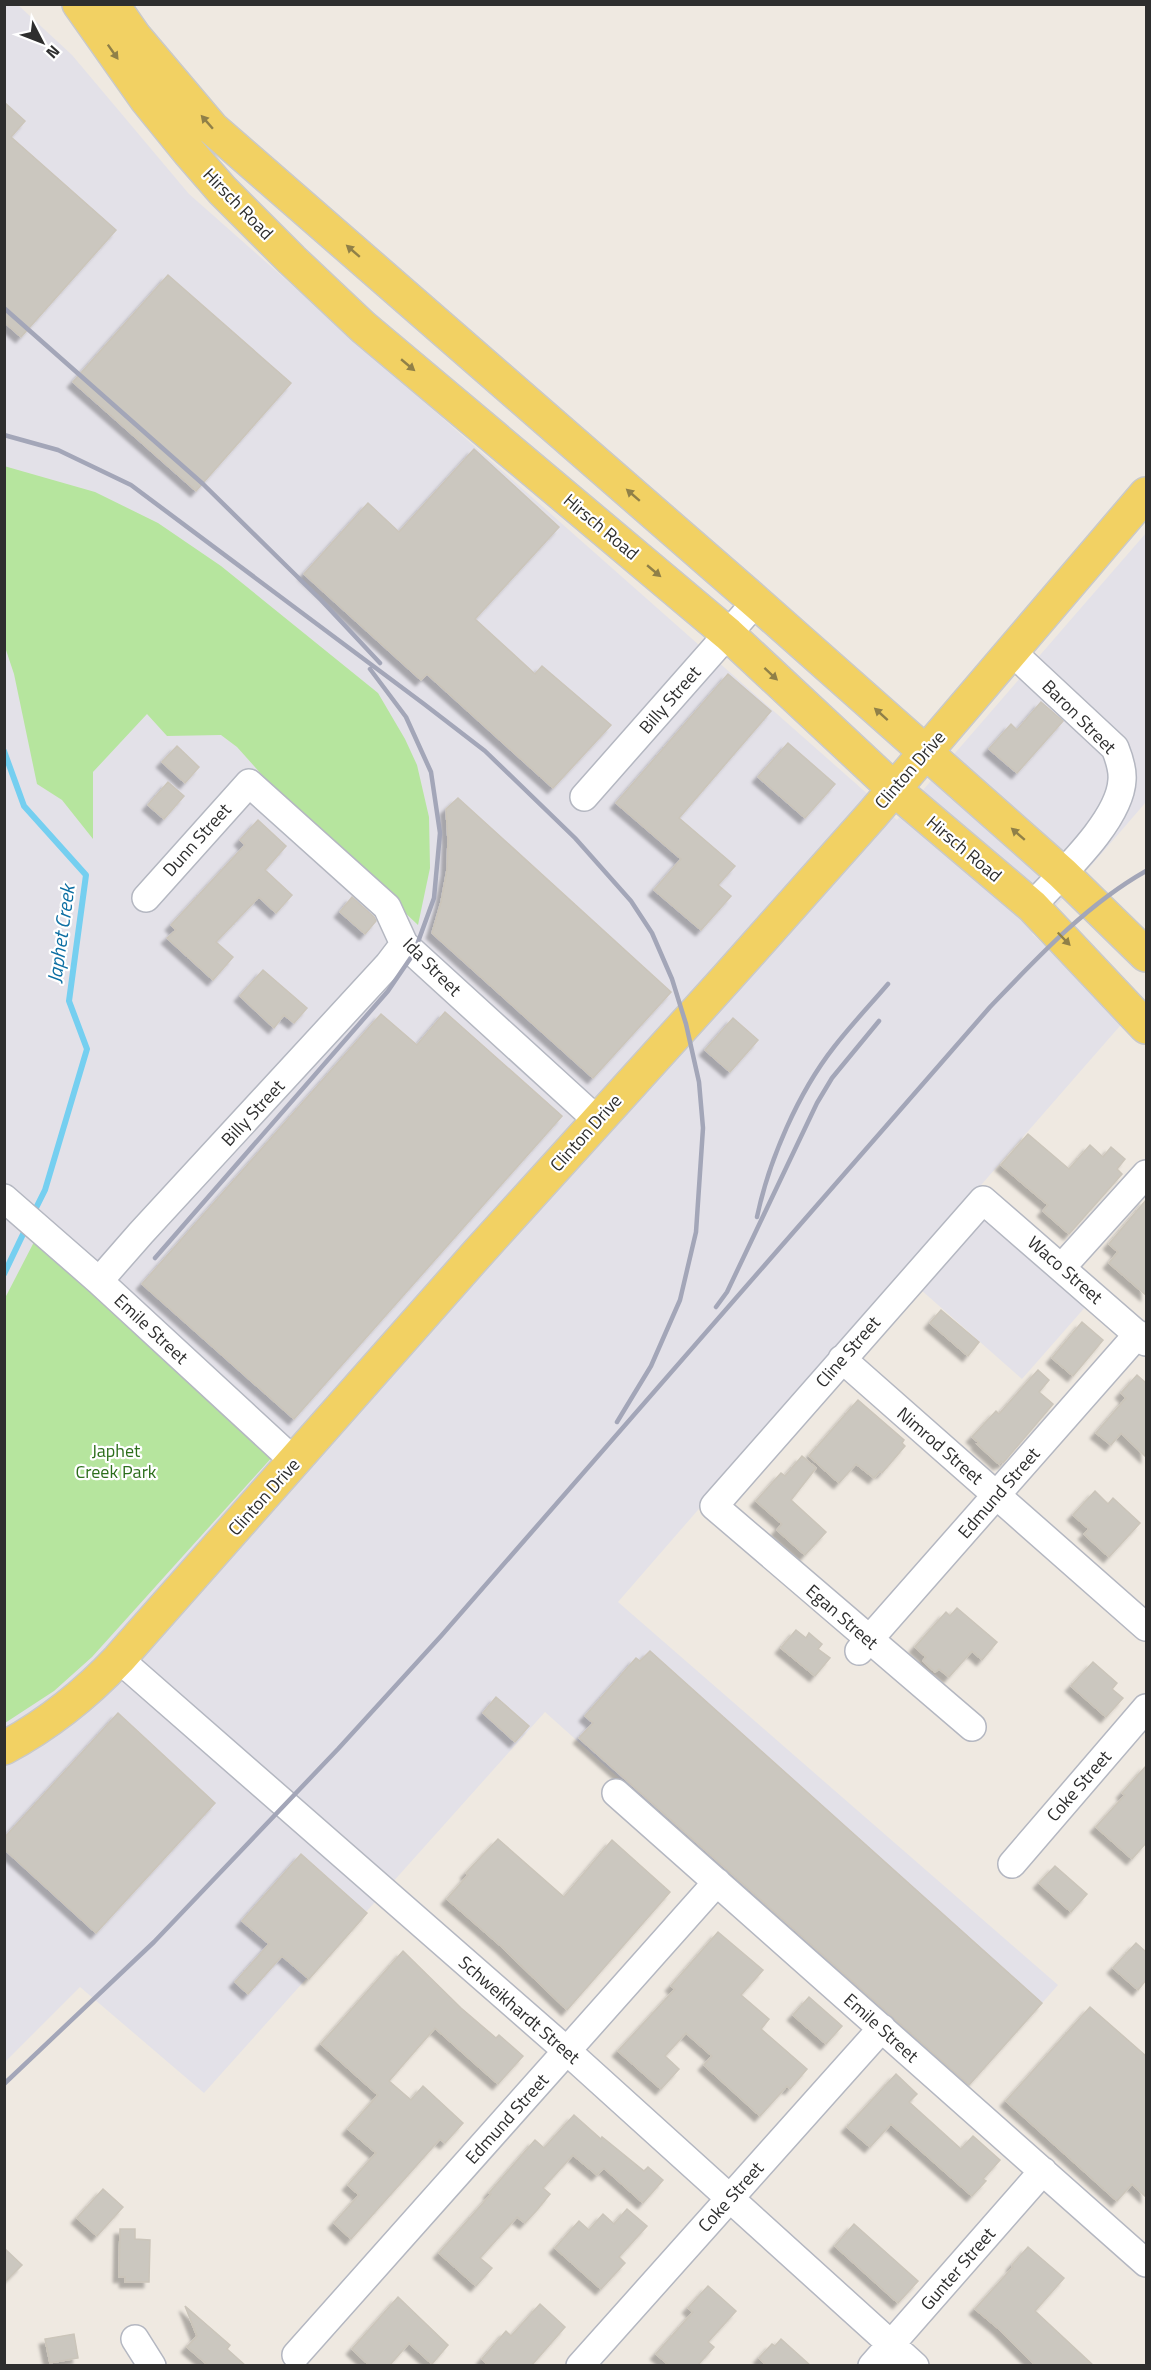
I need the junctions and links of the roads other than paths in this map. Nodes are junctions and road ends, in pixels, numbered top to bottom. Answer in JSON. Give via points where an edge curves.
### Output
{"nodes":[{"id":1,"x":79,"y":4,"type":"edge"},
{"id":2,"x":112,"y":4,"type":"edge"},
{"id":3,"x":1146,"y":494,"type":"edge"},
{"id":4,"x":756,"y":602,"type":"junction"},
{"id":5,"x":728,"y":634,"type":"junction"},
{"id":6,"x":1012,"y":652,"type":"junction"},
{"id":7,"x":925,"y":753,"type":"junction"},
{"id":8,"x":249,"y":783,"type":"joint"},
{"id":9,"x":894,"y":789,"type":"junction"},
{"id":10,"x":584,"y":797,"type":"dead end"},
{"id":11,"x":1062,"y":873,"type":"junction"},
{"id":12,"x":146,"y":898,"type":"dead end"},
{"id":13,"x":1032,"y":906,"type":"junction"},
{"id":14,"x":404,"y":944,"type":"junction"},
{"id":15,"x":1146,"y":955,"type":"edge"},
{"id":16,"x":1146,"y":1027,"type":"edge"},
{"id":17,"x":597,"y":1120,"type":"junction"},
{"id":18,"x":1146,"y":1174,"type":"edge"},
{"id":19,"x":4,"y":1198,"type":"edge"},
{"id":20,"x":983,"y":1200,"type":"joint"},
{"id":21,"x":1062,"y":1267,"type":"junction"},
{"id":22,"x":93,"y":1276,"type":"junction"},
{"id":23,"x":1142,"y":1338,"type":"edge"},
{"id":24,"x":842,"y":1359,"type":"junction"},
{"id":25,"x":295,"y":1462,"type":"junction"},
{"id":26,"x":997,"y":1496,"type":"junction"},
{"id":27,"x":714,"y":1506,"type":"joint"},
{"id":28,"x":1146,"y":1628,"type":"edge"},
{"id":29,"x":864,"y":1646,"type":"junction"},
{"id":30,"x":119,"y":1659,"type":"junction"},
{"id":31,"x":1146,"y":1708,"type":"edge"},
{"id":32,"x":972,"y":1727,"type":"dead end"},
{"id":33,"x":4,"y":1748,"type":"edge"},
{"id":34,"x":616,"y":1793,"type":"dead end"},
{"id":35,"x":1012,"y":1864,"type":"dead end"},
{"id":36,"x":717,"y":1882,"type":"junction"},
{"id":37,"x":882,"y":2028,"type":"junction"},
{"id":38,"x":567,"y":2051,"type":"junction"},
{"id":39,"x":1043,"y":2172,"type":"junction"},
{"id":40,"x":729,"y":2198,"type":"junction"},
{"id":41,"x":1146,"y":2263,"type":"edge"},
{"id":42,"x":135,"y":2340,"type":"dead end"},
{"id":43,"x":891,"y":2345,"type":"junction"},
{"id":44,"x":296,"y":2355,"type":"dead end"},
{"id":45,"x":152,"y":2366,"type":"edge"},
{"id":46,"x":580,"y":2366,"type":"edge"},
{"id":47,"x":872,"y":2366,"type":"edge"},
{"id":48,"x":915,"y":2366,"type":"edge"}],
"edges":[{"from":1,"to":5,"type":"main road","name":"Hirsch Road","one_way":true,"via":[[189,152],[292,260],[363,327]]},
{"from":4,"to":2,"type":"main road","name":"Hirsch Road","one_way":true,"via":[[212,128]]},
{"from":3,"to":6,"type":"main road","name":"Clinton Drive"},
{"from":4,"to":5,"type":"street","name":"Billy Street"},
{"from":7,"to":4,"type":"main road","name":"Hirsch Road","one_way":true},
{"from":5,"to":9,"type":"main road","name":"Hirsch Road","one_way":true},
{"from":5,"to":10,"type":"street","name":"Billy Street"},
{"from":6,"to":7,"type":"main road","name":"Clinton Drive"},
{"from":6,"to":11,"type":"street","name":"Baron Street","via":[[1115,748],[1121,764],[1118,801],[1107,822]]},
{"from":7,"to":9,"type":"main road","name":"Clinton Drive"},
{"from":11,"to":7,"type":"main road","name":"Hirsch Road","one_way":true},
{"from":8,"to":12,"type":"street","name":"Dunn Street"},
{"from":8,"to":14,"type":"street","name":"Ida Street","via":[[387,907]]},
{"from":9,"to":13,"type":"main road","name":"Hirsch Road"},
{"from":9,"to":17,"type":"main road","name":"Clinton Drive"},
{"from":11,"to":13,"type":"street","name":"Baron Street"},
{"from":11,"to":15,"type":"main road","name":"Hirsch Road"},
{"from":13,"to":16,"type":"main road","name":"Hirsch Road","one_way":true},
{"from":14,"to":17,"type":"street","name":"Ida Street"},
{"from":14,"to":22,"type":"street","name":"Billy Street","via":[[141,1233]]},
{"from":17,"to":25,"type":"main road","name":"Clinton Drive"},
{"from":18,"to":21,"type":"street"},
{"from":19,"to":22,"type":"street","name":"Emile Street"},
{"from":20,"to":21,"type":"street","name":"Waco Street"},
{"from":20,"to":24,"type":"street","name":"Cline Street"},
{"from":21,"to":23,"type":"street","name":"Waco Street"},
{"from":22,"to":25,"type":"street","name":"Emile Street"},
{"from":23,"to":26,"type":"street","name":"Edmund Street"},
{"from":24,"to":26,"type":"street","name":"Nimrod Street"},
{"from":24,"to":27,"type":"street","name":"Cline Street"},
{"from":25,"to":30,"type":"main road","name":"Clinton Drive"},
{"from":26,"to":28,"type":"street","name":"Nimrod Street"},
{"from":26,"to":29,"type":"street","name":"Edmund Street"},
{"from":27,"to":29,"type":"street","name":"Egan Street"},
{"from":29,"to":32,"type":"street","name":"Egan Street"},
{"from":30,"to":33,"type":"main road","name":"Clinton Drive","via":[[77,1699],[32,1733]]},
{"from":30,"to":38,"type":"street","name":"Schweikhardt Street"},
{"from":31,"to":35,"type":"street","name":"Coke Street"},
{"from":34,"to":36,"type":"street","name":"Emile Street"},
{"from":36,"to":37,"type":"street","name":"Emile Street"},
{"from":36,"to":38,"type":"street","name":"Edmund Street"},
{"from":37,"to":39,"type":"street","name":"Emile Street"},
{"from":37,"to":40,"type":"street","name":"Coke Street"},
{"from":38,"to":40,"type":"street","name":"Schweikhardt Street"},
{"from":38,"to":44,"type":"street","name":"Edmund Street"},
{"from":39,"to":41,"type":"street","name":"Emile Street"},
{"from":39,"to":43,"type":"street","name":"Gunter Street"},
{"from":40,"to":43,"type":"street","name":"Schweikhardt Street"},
{"from":40,"to":46,"type":"street","name":"Coke Street"},
{"from":42,"to":45,"type":"street"},
{"from":43,"to":47,"type":"street","name":"Gunter Street"},
{"from":43,"to":48,"type":"street","name":"Schweikhardt Street"}]}
